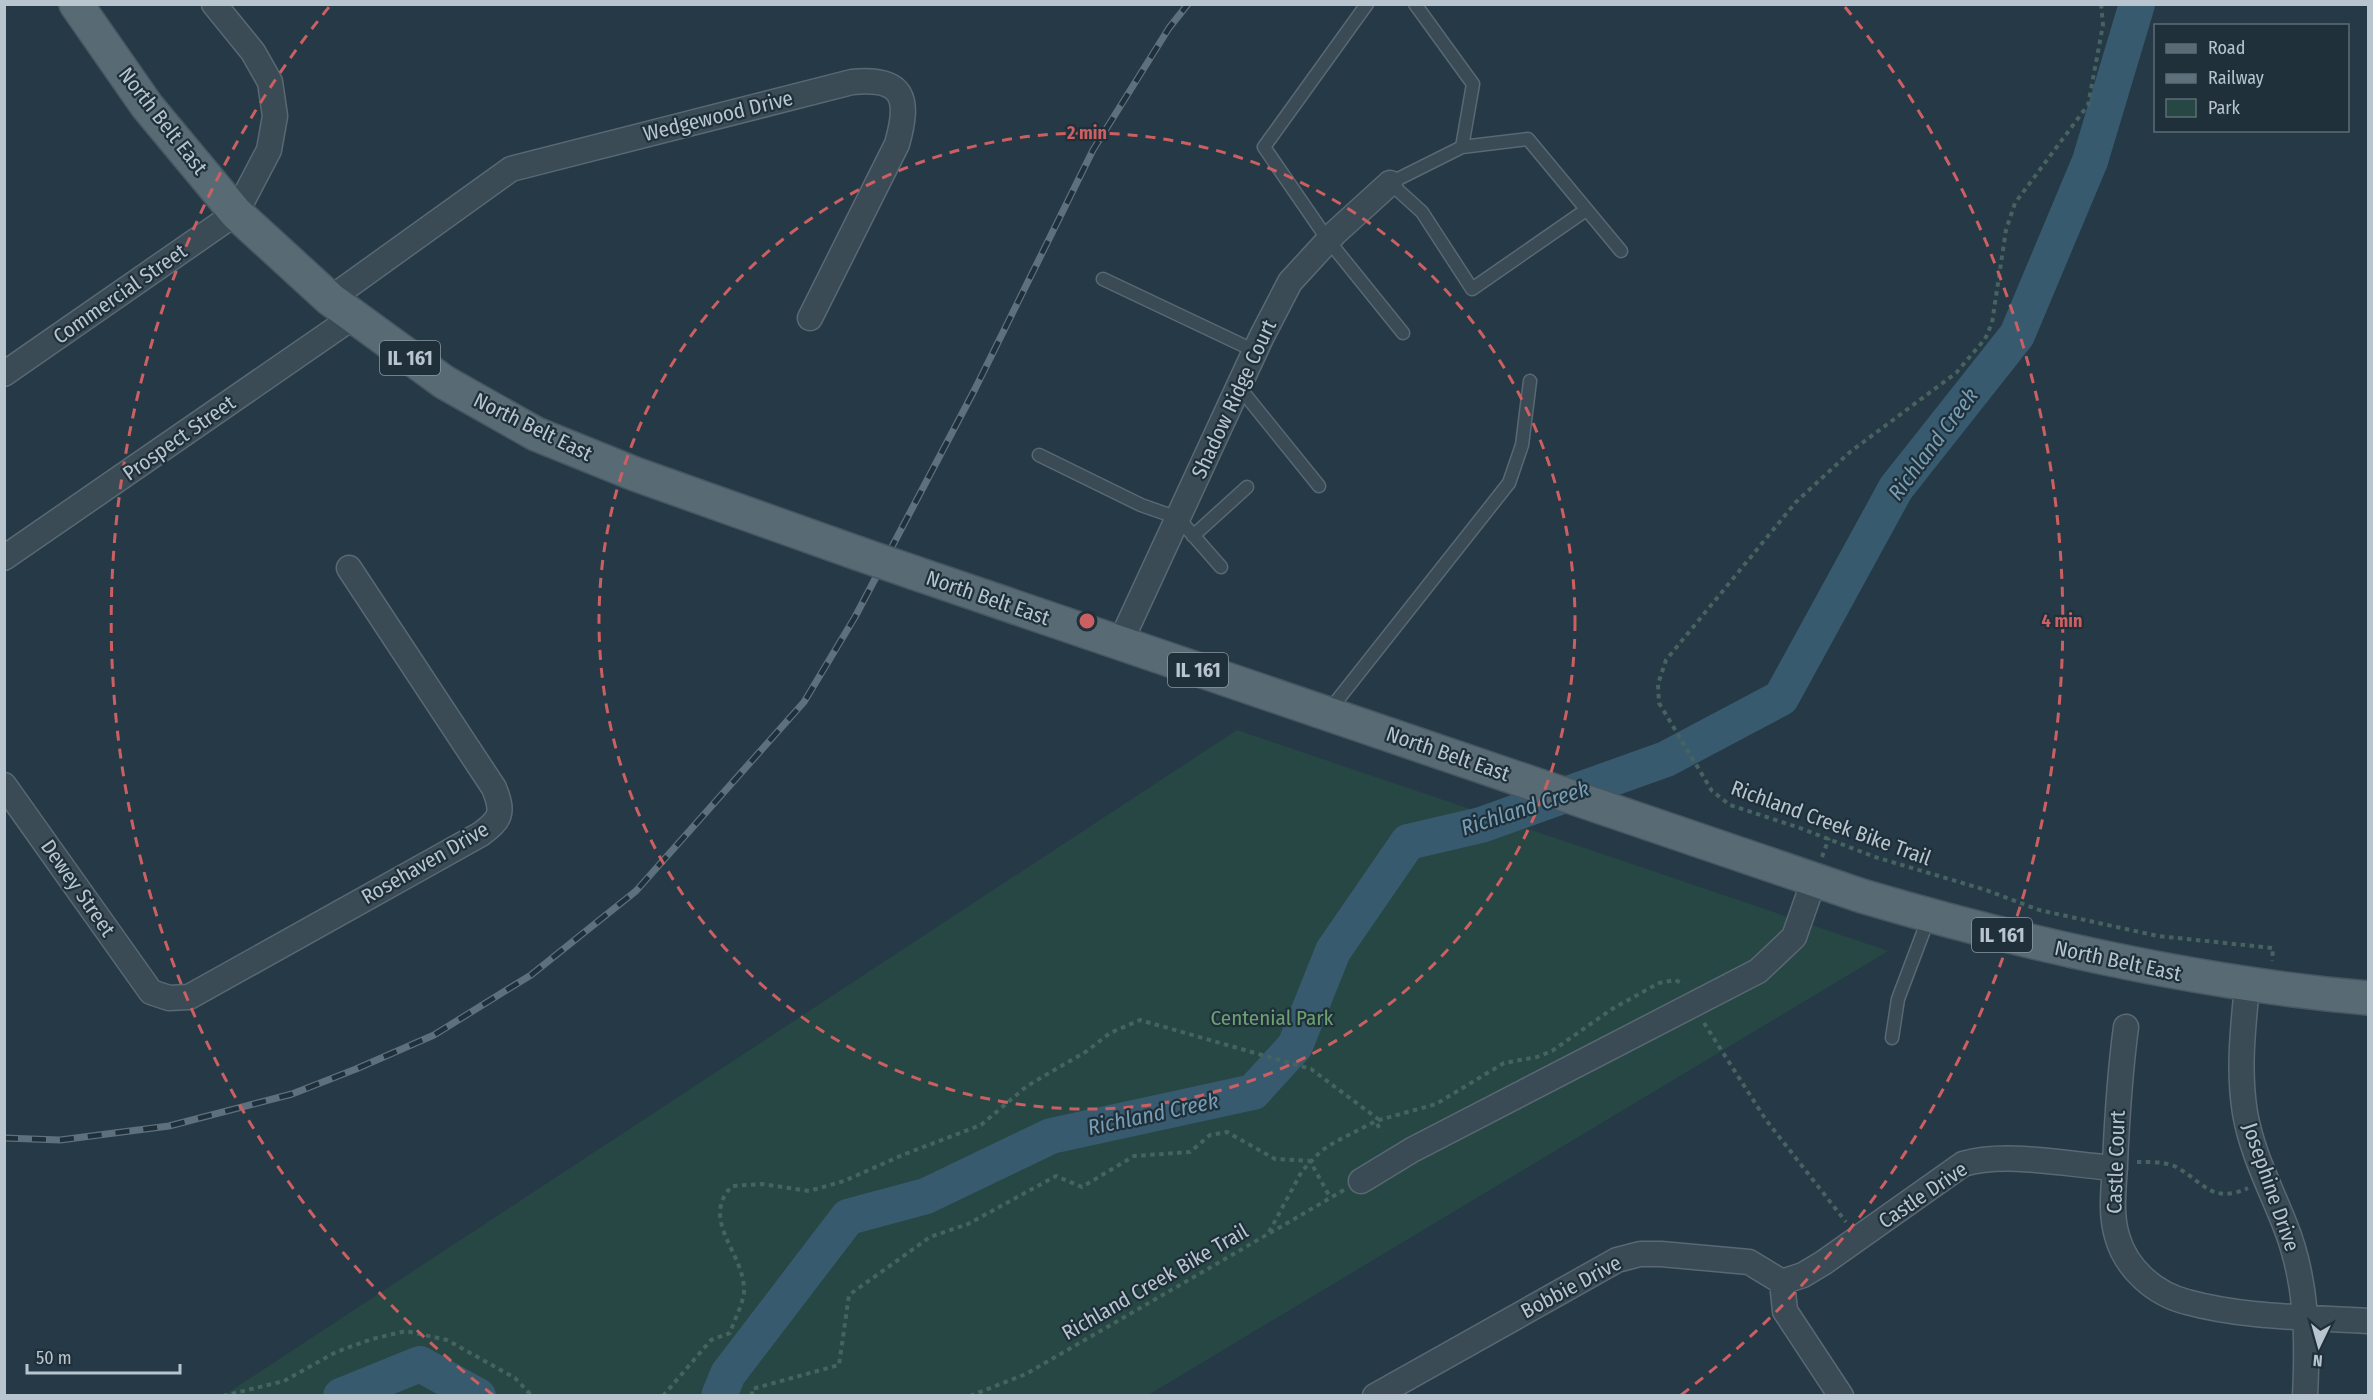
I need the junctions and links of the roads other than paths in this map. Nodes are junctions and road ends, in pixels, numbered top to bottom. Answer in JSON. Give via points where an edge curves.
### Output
{"nodes":[{"id":1,"x":214,"y":4,"type":"edge"},
{"id":2,"x":1367,"y":4,"type":"edge"},
{"id":3,"x":1414,"y":4,"type":"edge"},
{"id":4,"x":86,"y":8,"type":"edge"},
{"id":5,"x":1462,"y":147,"type":"junction"},
{"id":6,"x":1390,"y":183,"type":"junction"},
{"id":7,"x":1586,"y":210,"type":"junction"},
{"id":8,"x":236,"y":213,"type":"junction"},
{"id":9,"x":1328,"y":240,"type":"junction"},
{"id":10,"x":1621,"y":251,"type":"dead end"},
{"id":11,"x":1103,"y":279,"type":"dead end"},
{"id":12,"x":342,"y":308,"type":"junction"},
{"id":13,"x":810,"y":318,"type":"dead end"},
{"id":14,"x":1403,"y":333,"type":"dead end"},
{"id":15,"x":1255,"y":351,"type":"junction"},
{"id":16,"x":4,"y":374,"type":"edge"},
{"id":17,"x":1530,"y":381,"type":"dead end"},
{"id":18,"x":1239,"y":387,"type":"junction"},
{"id":19,"x":1039,"y":455,"type":"dead end"},
{"id":20,"x":1319,"y":486,"type":"dead end"},
{"id":21,"x":1247,"y":487,"type":"dead end"},
{"id":22,"x":1186,"y":527,"type":"junction"},
{"id":23,"x":4,"y":558,"type":"edge"},
{"id":24,"x":1221,"y":567,"type":"dead end"},
{"id":25,"x":349,"y":568,"type":"dead end"},
{"id":26,"x":1120,"y":643,"type":"junction"},
{"id":27,"x":1327,"y":713,"type":"junction"},
{"id":28,"x":4,"y":785,"type":"edge"},
{"id":29,"x":1814,"y":880,"type":"junction"},
{"id":30,"x":1930,"y":916,"type":"junction"},
{"id":31,"x":2258,"y":987,"type":"junction"},
{"id":32,"x":151,"y":992,"type":"joint"},
{"id":33,"x":2368,"y":998,"type":"edge"},
{"id":34,"x":2126,"y":1027,"type":"dead end"},
{"id":35,"x":1892,"y":1038,"type":"dead end"},
{"id":36,"x":2115,"y":1168,"type":"junction"},
{"id":37,"x":1361,"y":1181,"type":"road end"},
{"id":38,"x":1782,"y":1282,"type":"junction"},
{"id":39,"x":2306,"y":1317,"type":"junction"},
{"id":40,"x":2368,"y":1321,"type":"edge"},
{"id":41,"x":1831,"y":1392,"type":"edge"},
{"id":42,"x":1375,"y":1395,"type":"edge"},
{"id":43,"x":2305,"y":1395,"type":"edge"}],
"edges":[{"from":1,"to":8,"type":"street","via":[[253,52],[270,82],[275,116],[269,150]]},
{"from":2,"to":9,"type":"lane","via":[[1264,147]]},
{"from":3,"to":5,"type":"lane","via":[[1473,84]]},
{"from":4,"to":8,"type":"main road","name":"North Belt East","number":"IL 161","via":[[147,106]]},
{"from":5,"to":6,"type":"lane"},
{"from":5,"to":7,"type":"lane","via":[[1528,139]]},
{"from":6,"to":7,"type":"lane","via":[[1422,212],[1472,289]]},
{"from":6,"to":9,"type":"street","name":"Shadow Ridge Court"},
{"from":7,"to":10,"type":"lane"},
{"from":8,"to":12,"type":"main road","name":"North Belt East","number":"IL 161"},
{"from":8,"to":16,"type":"street","name":"Commercial Street"},
{"from":9,"to":14,"type":"lane"},
{"from":9,"to":15,"type":"street","name":"Shadow Ridge Court","via":[[1290,282]]},
{"from":11,"to":15,"type":"lane"},
{"from":12,"to":13,"type":"street","name":"Wedgewood Drive","via":[[511,169],[852,82],[874,80],[890,84],[901,98],[904,117],[897,144]]},
{"from":12,"to":23,"type":"street","name":"Prospect Street"},
{"from":12,"to":26,"type":"main road","name":"North Belt East","number":"IL 161","bridge":true,"via":[[444,382],[536,434],[635,474]]},
{"from":15,"to":18,"type":"street","name":"Shadow Ridge Court"},
{"from":17,"to":27,"type":"lane","via":[[1522,445],[1509,483]]},
{"from":18,"to":20,"type":"lane"},
{"from":18,"to":22,"type":"street","name":"Shadow Ridge Court"},
{"from":19,"to":22,"type":"lane"},
{"from":21,"to":22,"type":"lane"},
{"from":22,"to":24,"type":"lane"},
{"from":22,"to":26,"type":"street","name":"Shadow Ridge Court"},
{"from":25,"to":32,"type":"street","name":"Rosehaven Drive","via":[[494,788],[500,801],[497,822],[189,997],[169,998]]},
{"from":26,"to":27,"type":"main road","name":"North Belt East","number":"IL 161"},
{"from":27,"to":29,"type":"main road","name":"North Belt East","number":"IL 161"},
{"from":28,"to":32,"type":"street","name":"Dewey Street"},
{"from":29,"to":30,"type":"main road","name":"North Belt East","number":"IL 161"},
{"from":29,"to":37,"type":"street","via":[[1794,937],[1773,959],[1739,982],[1412,1150]]},
{"from":30,"to":31,"type":"main road","name":"North Belt East","number":"IL 161","via":[[2156,970]]},
{"from":30,"to":35,"type":"lane","via":[[1898,999]]},
{"from":31,"to":33,"type":"main road","name":"North Belt East","number":"IL 161"},
{"from":31,"to":39,"type":"street","name":"Josephine Drive","via":[[2241,1050],[2242,1085],[2252,1147],[2285,1225],[2297,1264]]},
{"from":34,"to":36,"type":"street","name":"Castle Court"},
{"from":36,"to":38,"type":"street","name":"Castle Drive","via":[[1980,1159],[1963,1164],[1859,1239],[1803,1275]]},
{"from":36,"to":39,"type":"street","name":"Castle Court","via":[[2113,1213],[2117,1236],[2139,1275],[2162,1292],[2185,1302]]},
{"from":38,"to":41,"type":"street","via":[[1785,1311]]},
{"from":38,"to":42,"type":"street","name":"Bobbie Drive","via":[[1749,1262],[1661,1254],[1617,1260]]},
{"from":39,"to":40,"type":"street","name":"Castle Court"},
{"from":39,"to":43,"type":"street","name":"Josephine Drive"}]}
